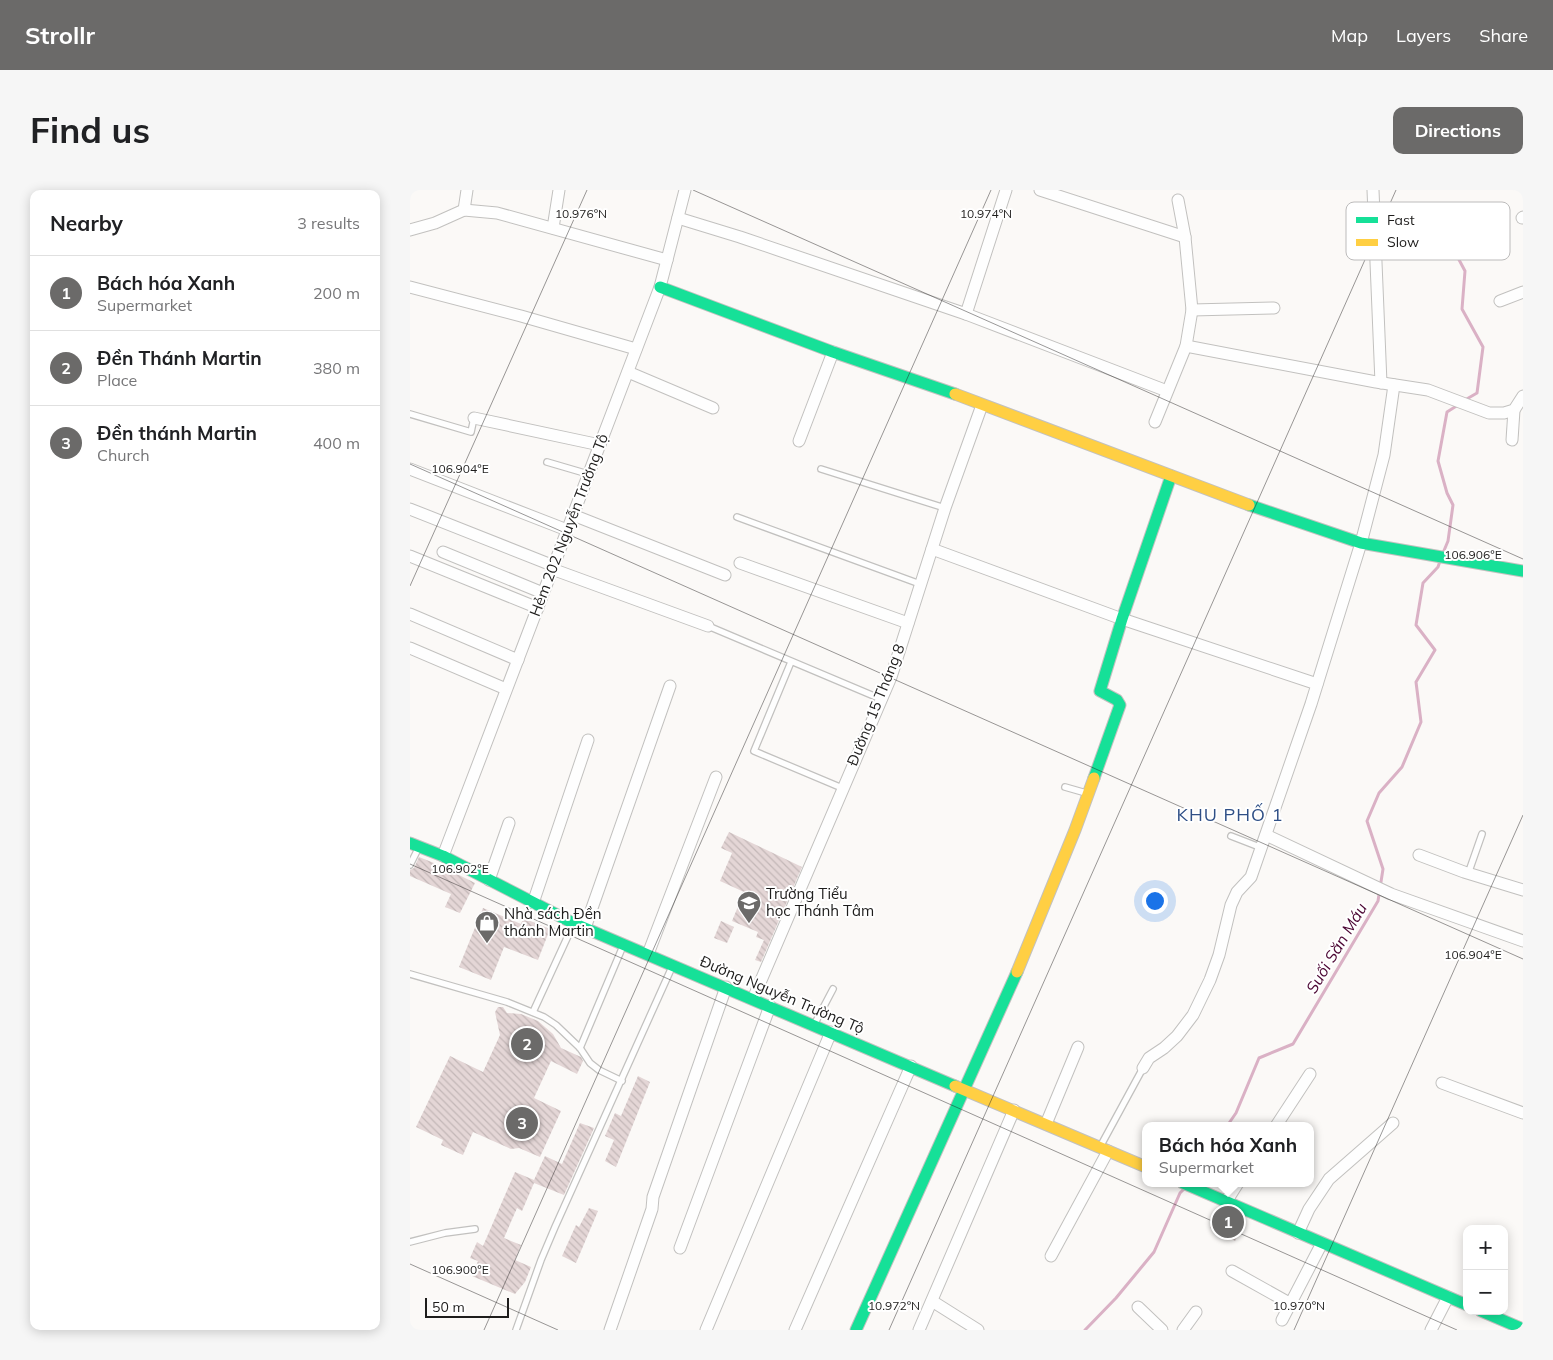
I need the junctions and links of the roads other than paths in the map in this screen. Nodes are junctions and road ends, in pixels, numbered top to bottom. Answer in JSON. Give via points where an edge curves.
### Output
{"nodes":[{"id":1,"x":467,"y":190,"type":"edge"},
{"id":2,"x":559,"y":190,"type":"edge"},
{"id":3,"x":685,"y":190,"type":"edge"},
{"id":4,"x":1006,"y":190,"type":"edge"},
{"id":5,"x":1040,"y":190,"type":"edge"},
{"id":6,"x":1178,"y":200,"type":"dead end"},
{"id":7,"x":464,"y":210,"type":"junction"},
{"id":8,"x":678,"y":218,"type":"junction"},
{"id":9,"x":553,"y":228,"type":"junction"},
{"id":10,"x":410,"y":230,"type":"edge"},
{"id":11,"x":1185,"y":237,"type":"junction"},
{"id":12,"x":667,"y":260,"type":"junction"},
{"id":13,"x":1376,"y":260,"type":"edge"},
{"id":14,"x":410,"y":287,"type":"edge"},
{"id":15,"x":660,"y":287,"type":"junction"},
{"id":16,"x":1523,"y":292,"type":"edge"},
{"id":17,"x":1500,"y":302,"type":"dead end"},
{"id":18,"x":1274,"y":308,"type":"dead end"},
{"id":19,"x":1192,"y":310,"type":"junction"},
{"id":20,"x":966,"y":314,"type":"junction"},
{"id":21,"x":1186,"y":346,"type":"junction"},
{"id":22,"x":636,"y":349,"type":"junction"},
{"id":23,"x":833,"y":352,"type":"junction"},
{"id":24,"x":628,"y":372,"type":"junction"},
{"id":25,"x":1381,"y":383,"type":"junction"},
{"id":26,"x":1394,"y":385,"type":"junction"},
{"id":27,"x":1167,"y":391,"type":"junction"},
{"id":28,"x":1523,"y":396,"type":"edge"},
{"id":29,"x":982,"y":405,"type":"junction"},
{"id":30,"x":713,"y":408,"type":"dead end"},
{"id":31,"x":1514,"y":410,"type":"junction"},
{"id":32,"x":410,"y":414,"type":"edge"},
{"id":33,"x":474,"y":418,"type":"joint"},
{"id":34,"x":1155,"y":422,"type":"dead end"},
{"id":35,"x":1512,"y":440,"type":"dead end"},
{"id":36,"x":799,"y":441,"type":"dead end"},
{"id":37,"x":600,"y":445,"type":"junction"},
{"id":38,"x":547,"y":462,"type":"dead end"},
{"id":39,"x":410,"y":469,"type":"edge"},
{"id":40,"x":821,"y":469,"type":"dead end"},
{"id":41,"x":588,"y":474,"type":"junction"},
{"id":42,"x":1171,"y":476,"type":"junction"},
{"id":43,"x":410,"y":508,"type":"edge"},
{"id":44,"x":945,"y":508,"type":"junction"},
{"id":45,"x":573,"y":515,"type":"junction"},
{"id":46,"x":737,"y":517,"type":"dead end"},
{"id":47,"x":568,"y":530,"type":"junction"},
{"id":48,"x":1361,"y":543,"type":"junction"},
{"id":49,"x":932,"y":549,"type":"junction"},
{"id":50,"x":444,"y":552,"type":"dead end"},
{"id":51,"x":410,"y":556,"type":"edge"},
{"id":52,"x":740,"y":564,"type":"dead end"},
{"id":53,"x":553,"y":567,"type":"junction"},
{"id":54,"x":1523,"y":571,"type":"edge"},
{"id":55,"x":725,"y":575,"type":"dead end"},
{"id":56,"x":920,"y":584,"type":"junction"},
{"id":57,"x":543,"y":593,"type":"junction"},
{"id":58,"x":538,"y":608,"type":"junction"},
{"id":59,"x":410,"y":614,"type":"edge"},
{"id":60,"x":1122,"y":619,"type":"junction"},
{"id":61,"x":908,"y":623,"type":"junction"},
{"id":62,"x":708,"y":626,"type":"joint"},
{"id":63,"x":410,"y":648,"type":"edge"},
{"id":64,"x":518,"y":660,"type":"junction"},
{"id":65,"x":791,"y":662,"type":"junction"},
{"id":66,"x":1317,"y":684,"type":"junction"},
{"id":67,"x":670,"y":686,"type":"dead end"},
{"id":68,"x":506,"y":690,"type":"junction"},
{"id":69,"x":882,"y":699,"type":"junction"},
{"id":70,"x":588,"y":740,"type":"dead end"},
{"id":71,"x":716,"y":777,"type":"dead end"},
{"id":72,"x":1064,"y":786,"type":"dead end"},
{"id":73,"x":842,"y":788,"type":"junction"},
{"id":74,"x":1088,"y":794,"type":"junction"},
{"id":75,"x":509,"y":823,"type":"dead end"},
{"id":76,"x":1482,"y":834,"type":"dead end"},
{"id":77,"x":1266,"y":835,"type":"junction"},
{"id":78,"x":1231,"y":836,"type":"dead end"},
{"id":79,"x":415,"y":844,"type":"edge"},
{"id":80,"x":1262,"y":848,"type":"junction"},
{"id":81,"x":1419,"y":855,"type":"dead end"},
{"id":82,"x":443,"y":856,"type":"junction"},
{"id":83,"x":410,"y":865,"type":"edge"},
{"id":84,"x":1468,"y":874,"type":"junction"},
{"id":85,"x":489,"y":880,"type":"junction"},
{"id":86,"x":1523,"y":890,"type":"edge"},
{"id":87,"x":533,"y":903,"type":"junction"},
{"id":88,"x":573,"y":923,"type":"junction"},
{"id":89,"x":585,"y":928,"type":"junction"},
{"id":90,"x":1523,"y":941,"type":"edge"},
{"id":91,"x":624,"y":944,"type":"junction"},
{"id":92,"x":648,"y":954,"type":"junction"},
{"id":93,"x":673,"y":965,"type":"junction"},
{"id":94,"x":410,"y":974,"type":"edge"},
{"id":95,"x":726,"y":987,"type":"junction"},
{"id":96,"x":833,"y":989,"type":"dead end"},
{"id":97,"x":753,"y":999,"type":"junction"},
{"id":98,"x":770,"y":1006,"type":"junction"},
{"id":99,"x":533,"y":1012,"type":"junction"},
{"id":100,"x":814,"y":1026,"type":"junction"},
{"id":101,"x":831,"y":1032,"type":"junction"},
{"id":102,"x":1078,"y":1047,"type":"dead end"},
{"id":103,"x":580,"y":1048,"type":"junction"},
{"id":104,"x":911,"y":1066,"type":"junction"},
{"id":105,"x":1143,"y":1068,"type":"joint"},
{"id":106,"x":1310,"y":1074,"type":"dead end"},
{"id":107,"x":622,"y":1081,"type":"junction"},
{"id":108,"x":1442,"y":1083,"type":"dead end"},
{"id":109,"x":965,"y":1090,"type":"junction"},
{"id":110,"x":1014,"y":1110,"type":"junction"},
{"id":111,"x":1523,"y":1113,"type":"edge"},
{"id":112,"x":1279,"y":1122,"type":"edge"},
{"id":113,"x":1393,"y":1122,"type":"dead end"},
{"id":114,"x":1046,"y":1124,"type":"junction"},
{"id":115,"x":1104,"y":1149,"type":"junction"},
{"id":116,"x":1142,"y":1165,"type":"edge"},
{"id":117,"x":1190,"y":1187,"type":"edge"},
{"id":118,"x":1235,"y":1187,"type":"edge"},
{"id":119,"x":1226,"y":1202,"type":"junction"},
{"id":120,"x":475,"y":1229,"type":"dead end"},
{"id":121,"x":1298,"y":1233,"type":"junction"},
{"id":122,"x":410,"y":1242,"type":"edge"},
{"id":123,"x":1322,"y":1243,"type":"junction"},
{"id":124,"x":680,"y":1248,"type":"dead end"},
{"id":125,"x":1051,"y":1256,"type":"dead end"},
{"id":126,"x":1232,"y":1271,"type":"dead end"},
{"id":127,"x":1448,"y":1297,"type":"junction"},
{"id":128,"x":932,"y":1301,"type":"junction"},
{"id":129,"x":1463,"y":1303,"type":"edge"},
{"id":130,"x":1291,"y":1304,"type":"junction"},
{"id":131,"x":1138,"y":1307,"type":"dead end"},
{"id":132,"x":1196,"y":1312,"type":"dead end"},
{"id":133,"x":1490,"y":1315,"type":"edge"},
{"id":134,"x":1282,"y":1320,"type":"dead end"},
{"id":135,"x":1523,"y":1329,"type":"edge"},
{"id":136,"x":516,"y":1330,"type":"edge"},
{"id":137,"x":610,"y":1330,"type":"edge"},
{"id":138,"x":706,"y":1330,"type":"edge"},
{"id":139,"x":795,"y":1330,"type":"edge"},
{"id":140,"x":856,"y":1330,"type":"edge"},
{"id":141,"x":919,"y":1330,"type":"edge"},
{"id":142,"x":978,"y":1330,"type":"edge"},
{"id":143,"x":1162,"y":1330,"type":"edge"},
{"id":144,"x":1183,"y":1330,"type":"edge"},
{"id":145,"x":1431,"y":1330,"type":"edge"}],
"edges":[{"from":1,"to":7,"type":"street"},
{"from":2,"to":9,"type":"street"},
{"from":3,"to":8,"type":"street","name":"Hẻm 202 Nguyễn Trường Tộ"},
{"from":4,"to":20,"type":"street"},
{"from":5,"to":11,"type":"street"},
{"from":6,"to":11,"type":"street"},
{"from":7,"to":9,"type":"street","via":[[497,213]]},
{"from":7,"to":10,"type":"street"},
{"from":8,"to":12,"type":"street","name":"Hẻm 202 Nguyễn Trường Tộ"},
{"from":8,"to":20,"type":"street"},
{"from":9,"to":12,"type":"street"},
{"from":11,"to":19,"type":"street"},
{"from":12,"to":15,"type":"street","name":"Hẻm 202 Nguyễn Trường Tộ"},
{"from":13,"to":25,"type":"street"},
{"from":14,"to":22,"type":"street"},
{"from":15,"to":22,"type":"street","name":"Hẻm 202 Nguyễn Trường Tộ"},
{"from":15,"to":23,"type":"street"},
{"from":16,"to":17,"type":"street"},
{"from":18,"to":19,"type":"street"},
{"from":19,"to":21,"type":"street"},
{"from":20,"to":27,"type":"street"},
{"from":21,"to":25,"type":"street"},
{"from":21,"to":27,"type":"street"},
{"from":22,"to":24,"type":"street","name":"Hẻm 202 Nguyễn Trường Tộ"},
{"from":23,"to":29,"type":"street"},
{"from":23,"to":36,"type":"street"},
{"from":24,"to":30,"type":"street"},
{"from":24,"to":37,"type":"street","name":"Hẻm 202 Nguyễn Trường Tộ"},
{"from":25,"to":26,"type":"street"},
{"from":26,"to":31,"type":"street","via":[[1428,390],[1489,414]]},
{"from":26,"to":48,"type":"street","via":[[1384,455]]},
{"from":27,"to":34,"type":"street"},
{"from":28,"to":31,"type":"street"},
{"from":29,"to":42,"type":"street"},
{"from":29,"to":44,"type":"street","name":"Đường 15 Tháng 8"},
{"from":31,"to":35,"type":"street"},
{"from":32,"to":33,"type":"lane","via":[[470,432]]},
{"from":33,"to":37,"type":"street"},
{"from":37,"to":41,"type":"street","name":"Hẻm 202 Nguyễn Trường Tộ"},
{"from":38,"to":41,"type":"lane"},
{"from":39,"to":47,"type":"street"},
{"from":40,"to":44,"type":"lane"},
{"from":41,"to":45,"type":"street","name":"Hẻm 202 Nguyễn Trường Tộ"},
{"from":42,"to":48,"type":"street"},
{"from":42,"to":60,"type":"street"},
{"from":43,"to":53,"type":"street"},
{"from":44,"to":49,"type":"street","name":"Đường 15 Tháng 8"},
{"from":45,"to":47,"type":"street","name":"Hẻm 202 Nguyễn Trường Tộ"},
{"from":45,"to":55,"type":"street"},
{"from":46,"to":56,"type":"lane"},
{"from":47,"to":53,"type":"street","name":"Hẻm 202 Nguyễn Trường Tộ"},
{"from":48,"to":54,"type":"street"},
{"from":48,"to":66,"type":"street"},
{"from":49,"to":56,"type":"street","name":"Đường 15 Tháng 8"},
{"from":49,"to":60,"type":"street"},
{"from":50,"to":57,"type":"street"},
{"from":51,"to":58,"type":"street"},
{"from":52,"to":61,"type":"street"},
{"from":53,"to":57,"type":"street","name":"Hẻm 202 Nguyễn Trường Tộ"},
{"from":53,"to":62,"type":"street"},
{"from":56,"to":61,"type":"street","name":"Đường 15 Tháng 8"},
{"from":57,"to":58,"type":"street","name":"Hẻm 202 Nguyễn Trường Tộ"},
{"from":58,"to":64,"type":"street","name":"Hẻm 202 Nguyễn Trường Tộ"},
{"from":59,"to":64,"type":"street"},
{"from":60,"to":66,"type":"street"},
{"from":60,"to":74,"type":"street","via":[[1100,692],[1118,700],[1120,705]]},
{"from":61,"to":69,"type":"street","name":"Đường 15 Tháng 8"},
{"from":62,"to":65,"type":"lane"},
{"from":63,"to":68,"type":"street"},
{"from":64,"to":68,"type":"street","name":"Hẻm 202 Nguyễn Trường Tộ"},
{"from":65,"to":69,"type":"lane"},
{"from":65,"to":73,"type":"lane","via":[[754,752]]},
{"from":66,"to":77,"type":"street"},
{"from":67,"to":89,"type":"street"},
{"from":68,"to":82,"type":"street","name":"Hẻm 202 Nguyễn Trường Tộ"},
{"from":69,"to":73,"type":"street","name":"Đường 15 Tháng 8"},
{"from":70,"to":87,"type":"street"},
{"from":71,"to":92,"type":"street"},
{"from":72,"to":74,"type":"lane"},
{"from":73,"to":97,"type":"street","name":"Đường 15 Tháng 8"},
{"from":74,"to":109,"type":"street","via":[[1006,998]]},
{"from":75,"to":85,"type":"street"},
{"from":76,"to":84,"type":"lane"},
{"from":77,"to":80,"type":"street"},
{"from":77,"to":90,"type":"street","via":[[1391,894]]},
{"from":78,"to":80,"type":"lane"},
{"from":79,"to":82,"type":"street","name":"Đường Nguyễn Trường Tộ"},
{"from":79,"to":83,"type":"lane"},
{"from":80,"to":105,"type":"street","via":[[1251,876],[1231,904],[1219,955],[1193,1015],[1177,1036],[1149,1058]]},
{"from":81,"to":84,"type":"street"},
{"from":82,"to":85,"type":"street","name":"Đường Nguyễn Trường Tộ"},
{"from":84,"to":86,"type":"street"},
{"from":85,"to":87,"type":"street","name":"Đường Nguyễn Trường Tộ"},
{"from":87,"to":88,"type":"street","name":"Đường Nguyễn Trường Tộ"},
{"from":88,"to":89,"type":"street","name":"Đường Nguyễn Trường Tộ"},
{"from":88,"to":99,"type":"lane"},
{"from":89,"to":91,"type":"street","name":"Đường Nguyễn Trường Tộ"},
{"from":91,"to":92,"type":"street","name":"Đường Nguyễn Trường Tộ"},
{"from":91,"to":103,"type":"lane"},
{"from":92,"to":93,"type":"street","name":"Đường Nguyễn Trường Tộ"},
{"from":93,"to":95,"type":"street","name":"Đường Nguyễn Trường Tộ"},
{"from":93,"to":107,"type":"lane"},
{"from":94,"to":99,"type":"lane","via":[[493,997]]},
{"from":95,"to":97,"type":"street","name":"Đường Nguyễn Trường Tộ"},
{"from":95,"to":137,"type":"street"},
{"from":96,"to":100,"type":"lane"},
{"from":97,"to":98,"type":"street","name":"Đường Nguyễn Trường Tộ"},
{"from":98,"to":100,"type":"street","name":"Đường Nguyễn Trường Tộ"},
{"from":98,"to":124,"type":"street"},
{"from":99,"to":103,"type":"lane","via":[[556,1025]]},
{"from":100,"to":101,"type":"street","name":"Đường Nguyễn Trường Tộ"},
{"from":101,"to":104,"type":"street","name":"Đường Nguyễn Trường Tộ"},
{"from":101,"to":138,"type":"street"},
{"from":102,"to":114,"type":"street"},
{"from":103,"to":107,"type":"lane","via":[[590,1063]]},
{"from":104,"to":109,"type":"street","name":"Đường Nguyễn Trường Tộ"},
{"from":104,"to":139,"type":"street"},
{"from":105,"to":115,"type":"lane"},
{"from":106,"to":112,"type":"street"},
{"from":107,"to":136,"type":"lane","via":[[544,1252]]},
{"from":108,"to":111,"type":"street"},
{"from":109,"to":110,"type":"street","name":"Đường Nguyễn Trường Tộ"},
{"from":109,"to":140,"type":"street"},
{"from":110,"to":114,"type":"street","name":"Đường Nguyễn Trường Tộ"},
{"from":110,"to":128,"type":"street"},
{"from":113,"to":121,"type":"street","via":[[1329,1179]]},
{"from":114,"to":115,"type":"street","name":"Đường Nguyễn Trường Tộ"},
{"from":115,"to":116,"type":"street","name":"Đường Nguyễn Trường Tộ"},
{"from":115,"to":125,"type":"street"},
{"from":117,"to":119,"type":"street"},
{"from":118,"to":119,"type":"street"},
{"from":119,"to":121,"type":"street"},
{"from":120,"to":122,"type":"lane"},
{"from":121,"to":123,"type":"street"},
{"from":123,"to":127,"type":"street"},
{"from":123,"to":130,"type":"street"},
{"from":126,"to":130,"type":"street"},
{"from":127,"to":129,"type":"street"},
{"from":127,"to":145,"type":"street"},
{"from":128,"to":141,"type":"street"},
{"from":128,"to":142,"type":"street"},
{"from":130,"to":134,"type":"street"},
{"from":131,"to":143,"type":"street"},
{"from":132,"to":144,"type":"street"},
{"from":133,"to":135,"type":"street"}]}
